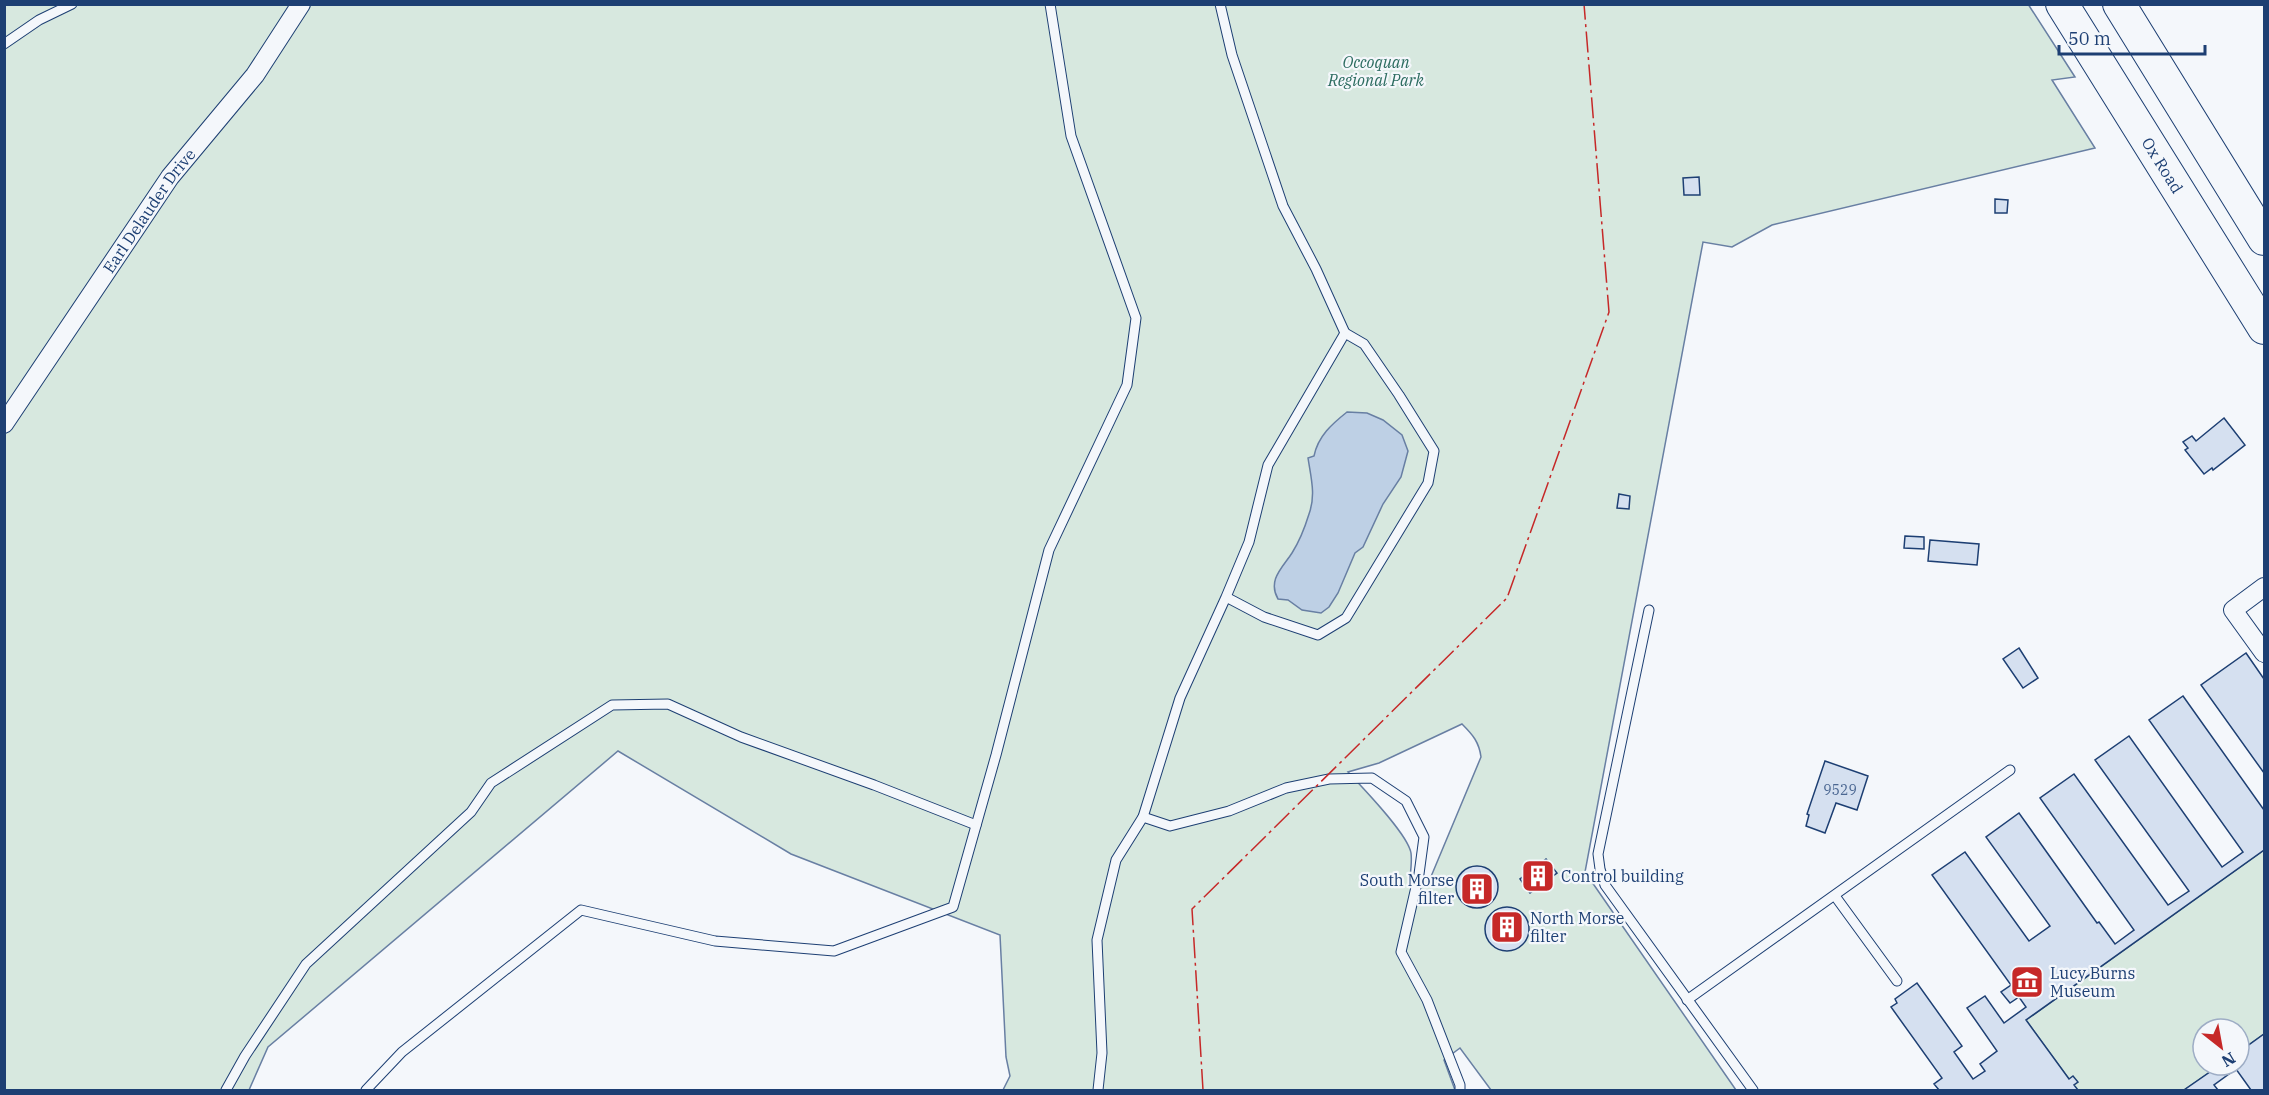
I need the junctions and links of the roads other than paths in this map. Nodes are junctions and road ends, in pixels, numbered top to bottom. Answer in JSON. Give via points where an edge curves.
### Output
{"nodes":[{"id":1,"x":72,"y":4,"type":"edge"},
{"id":2,"x":301,"y":4,"type":"edge"},
{"id":3,"x":1050,"y":4,"type":"edge"},
{"id":4,"x":1220,"y":4,"type":"edge"},
{"id":5,"x":2062,"y":4,"type":"edge"},
{"id":6,"x":2119,"y":4,"type":"edge"},
{"id":7,"x":4,"y":44,"type":"edge"},
{"id":8,"x":2265,"y":239,"type":"edge"},
{"id":9,"x":2265,"y":328,"type":"edge"},
{"id":10,"x":1344,"y":333,"type":"junction"},
{"id":11,"x":4,"y":424,"type":"edge"},
{"id":12,"x":2265,"y":587,"type":"edge"},
{"id":13,"x":1226,"y":597,"type":"junction"},
{"id":14,"x":1649,"y":610,"type":"dead end"},
{"id":15,"x":2265,"y":653,"type":"edge"},
{"id":16,"x":2010,"y":770,"type":"dead end"},
{"id":17,"x":1143,"y":817,"type":"junction"},
{"id":18,"x":976,"y":825,"type":"junction"},
{"id":19,"x":1835,"y":896,"type":"junction"},
{"id":20,"x":1897,"y":981,"type":"dead end"},
{"id":21,"x":1687,"y":1000,"type":"junction"},
{"id":22,"x":226,"y":1090,"type":"edge"},
{"id":23,"x":366,"y":1090,"type":"edge"},
{"id":24,"x":1098,"y":1090,"type":"edge"},
{"id":25,"x":1460,"y":1090,"type":"edge"},
{"id":26,"x":1753,"y":1090,"type":"edge"}],
"edges":[{"from":1,"to":7,"type":"lane"},
{"from":2,"to":11,"type":"street","name":"Earl Delauder Drive","via":[[255,75],[170,177]]},
{"from":3,"to":18,"type":"lane","via":[[1071,136],[1136,318],[1127,385],[1049,550]]},
{"from":4,"to":10,"type":"lane","via":[[1232,55],[1283,206]]},
{"from":5,"to":9,"type":"highway","name":"Ox Road"},
{"from":6,"to":8,"type":"highway"},
{"from":10,"to":13,"type":"lane","via":[[1268,465],[1249,542]]},
{"from":10,"to":13,"type":"lane","via":[[1364,344],[1434,451],[1428,483],[1346,618],[1318,635],[1264,617]]},
{"from":12,"to":15,"type":"street","via":[[2233,610]]},
{"from":13,"to":17,"type":"lane","via":[[1180,698]]},
{"from":14,"to":21,"type":"lane","via":[[1598,854],[1605,885]]},
{"from":16,"to":19,"type":"lane"},
{"from":17,"to":24,"type":"lane","via":[[1116,860],[1097,940],[1102,1053]]},
{"from":17,"to":25,"type":"lane","via":[[1170,826],[1229,811],[1286,788],[1329,779],[1372,778],[1406,801],[1424,837],[1401,952],[1427,1000]]},
{"from":18,"to":22,"type":"lane","via":[[741,737],[668,704],[612,705],[491,783],[471,812],[306,964]]},
{"from":18,"to":23,"type":"lane","via":[[953,907],[834,951],[715,941],[581,909],[402,1052]]},
{"from":19,"to":20,"type":"lane"},
{"from":19,"to":21,"type":"lane"},
{"from":21,"to":26,"type":"lane"}]}
